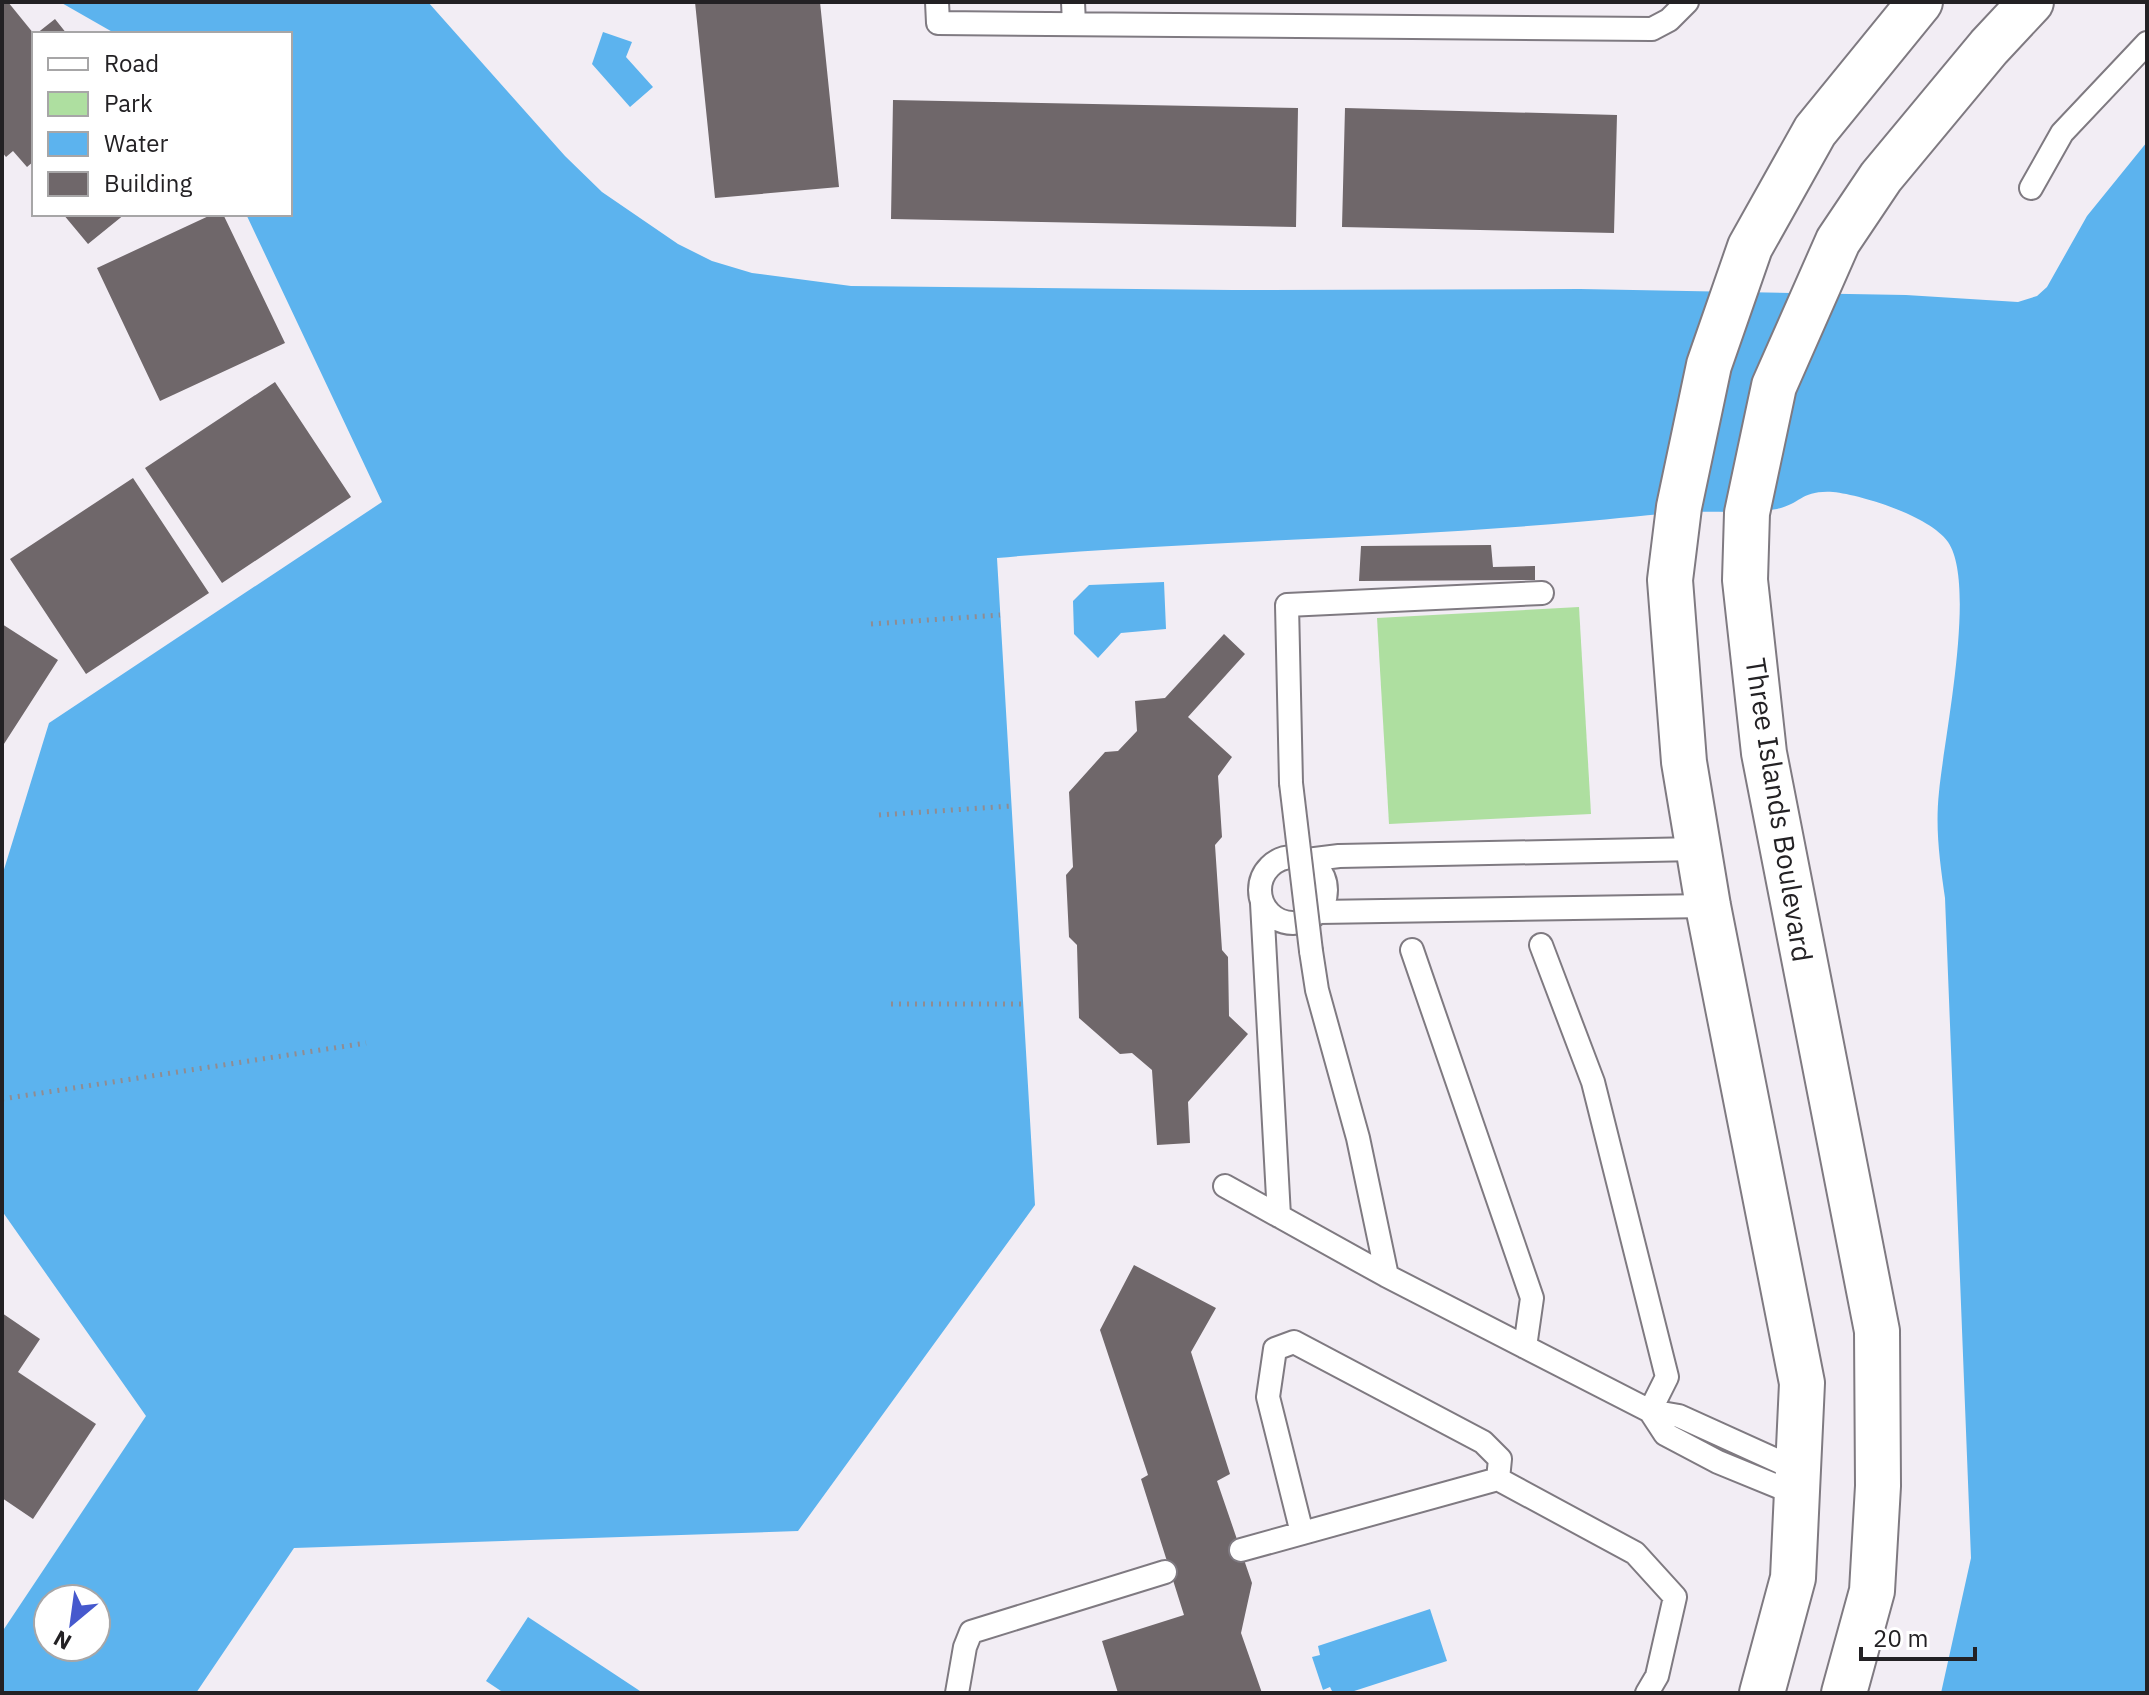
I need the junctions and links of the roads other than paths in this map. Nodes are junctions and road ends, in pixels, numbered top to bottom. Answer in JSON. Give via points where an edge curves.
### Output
{"nodes":[{"id":1,"x":937,"y":2,"type":"edge"},
{"id":2,"x":1687,"y":2,"type":"edge"},
{"id":3,"x":1920,"y":2,"type":"edge"},
{"id":4,"x":2031,"y":2,"type":"edge"},
{"id":5,"x":1074,"y":13,"type":"edge"},
{"id":6,"x":2147,"y":43,"type":"edge"},
{"id":7,"x":2031,"y":188,"type":"dead end"},
{"id":8,"x":1542,"y":593,"type":"dead end"},
{"id":9,"x":1698,"y":849,"type":"junction"},
{"id":10,"x":1307,"y":860,"type":"junction"},
{"id":11,"x":1262,"y":903,"type":"junction"},
{"id":12,"x":1708,"y":906,"type":"junction"},
{"id":13,"x":1319,"y":912,"type":"junction"},
{"id":14,"x":1541,"y":945,"type":"dead end"},
{"id":15,"x":1412,"y":950,"type":"dead end"},
{"id":16,"x":1225,"y":1186,"type":"dead end"},
{"id":17,"x":1279,"y":1216,"type":"junction"},
{"id":18,"x":1387,"y":1276,"type":"junction"},
{"id":19,"x":1525,"y":1347,"type":"junction"},
{"id":20,"x":1650,"y":1411,"type":"junction"},
{"id":21,"x":1498,"y":1479,"type":"junction"},
{"id":22,"x":1797,"y":1482,"type":"junction"},
{"id":23,"x":1302,"y":1533,"type":"junction"},
{"id":24,"x":1241,"y":1550,"type":"dead end"},
{"id":25,"x":1165,"y":1572,"type":"dead end"},
{"id":26,"x":957,"y":1693,"type":"edge"},
{"id":27,"x":1647,"y":1693,"type":"edge"},
{"id":28,"x":1762,"y":1693,"type":"edge"},
{"id":29,"x":1844,"y":1693,"type":"edge"}],
"edges":[{"from":1,"to":5,"type":"lane","via":[[938,23]]},
{"from":2,"to":5,"type":"lane","via":[[1652,29]]},
{"from":3,"to":9,"type":"street","via":[[1815,131],[1750,247],[1709,365],[1679,507],[1670,580],[1684,762]]},
{"from":4,"to":29,"type":"street","name":"Three Islands Boulevard","via":[[1881,177],[1838,241],[1774,386],[1747,513],[1745,580],[1764,753],[1877,1331],[1872,1591]]},
{"from":6,"to":7,"type":"lane","via":[[2062,133]]},
{"from":8,"to":18,"type":"lane","bridge":true,"via":[[1287,605],[1291,783],[1311,951]]},
{"from":9,"to":10,"type":"lane"},
{"from":9,"to":12,"type":"street"},
{"from":10,"to":11,"type":"lane","via":[[1284,858],[1265,871]]},
{"from":10,"to":13,"type":"lane","via":[[1325,883]]},
{"from":11,"to":13,"type":"lane","via":[[1275,918],[1293,924]]},
{"from":11,"to":17,"type":"lane"},
{"from":12,"to":13,"type":"lane"},
{"from":12,"to":22,"type":"street","via":[[1802,1383]]},
{"from":14,"to":20,"type":"lane","via":[[1593,1082],[1667,1377]]},
{"from":15,"to":19,"type":"lane","via":[[1532,1298]]},
{"from":16,"to":17,"type":"lane"},
{"from":17,"to":18,"type":"lane"},
{"from":18,"to":19,"type":"lane"},
{"from":19,"to":20,"type":"lane"},
{"from":20,"to":22,"type":"lane","via":[[1679,1416]]},
{"from":21,"to":23,"type":"lane"},
{"from":21,"to":23,"type":"lane","via":[[1500,1459],[1483,1442],[1294,1342],[1275,1349],[1268,1397]]},
{"from":21,"to":27,"type":"lane","via":[[1635,1553],[1675,1597],[1657,1676]]},
{"from":22,"to":28,"type":"street","via":[[1793,1578]]},
{"from":23,"to":24,"type":"lane"},
{"from":25,"to":26,"type":"lane","via":[[971,1632]]}]}
